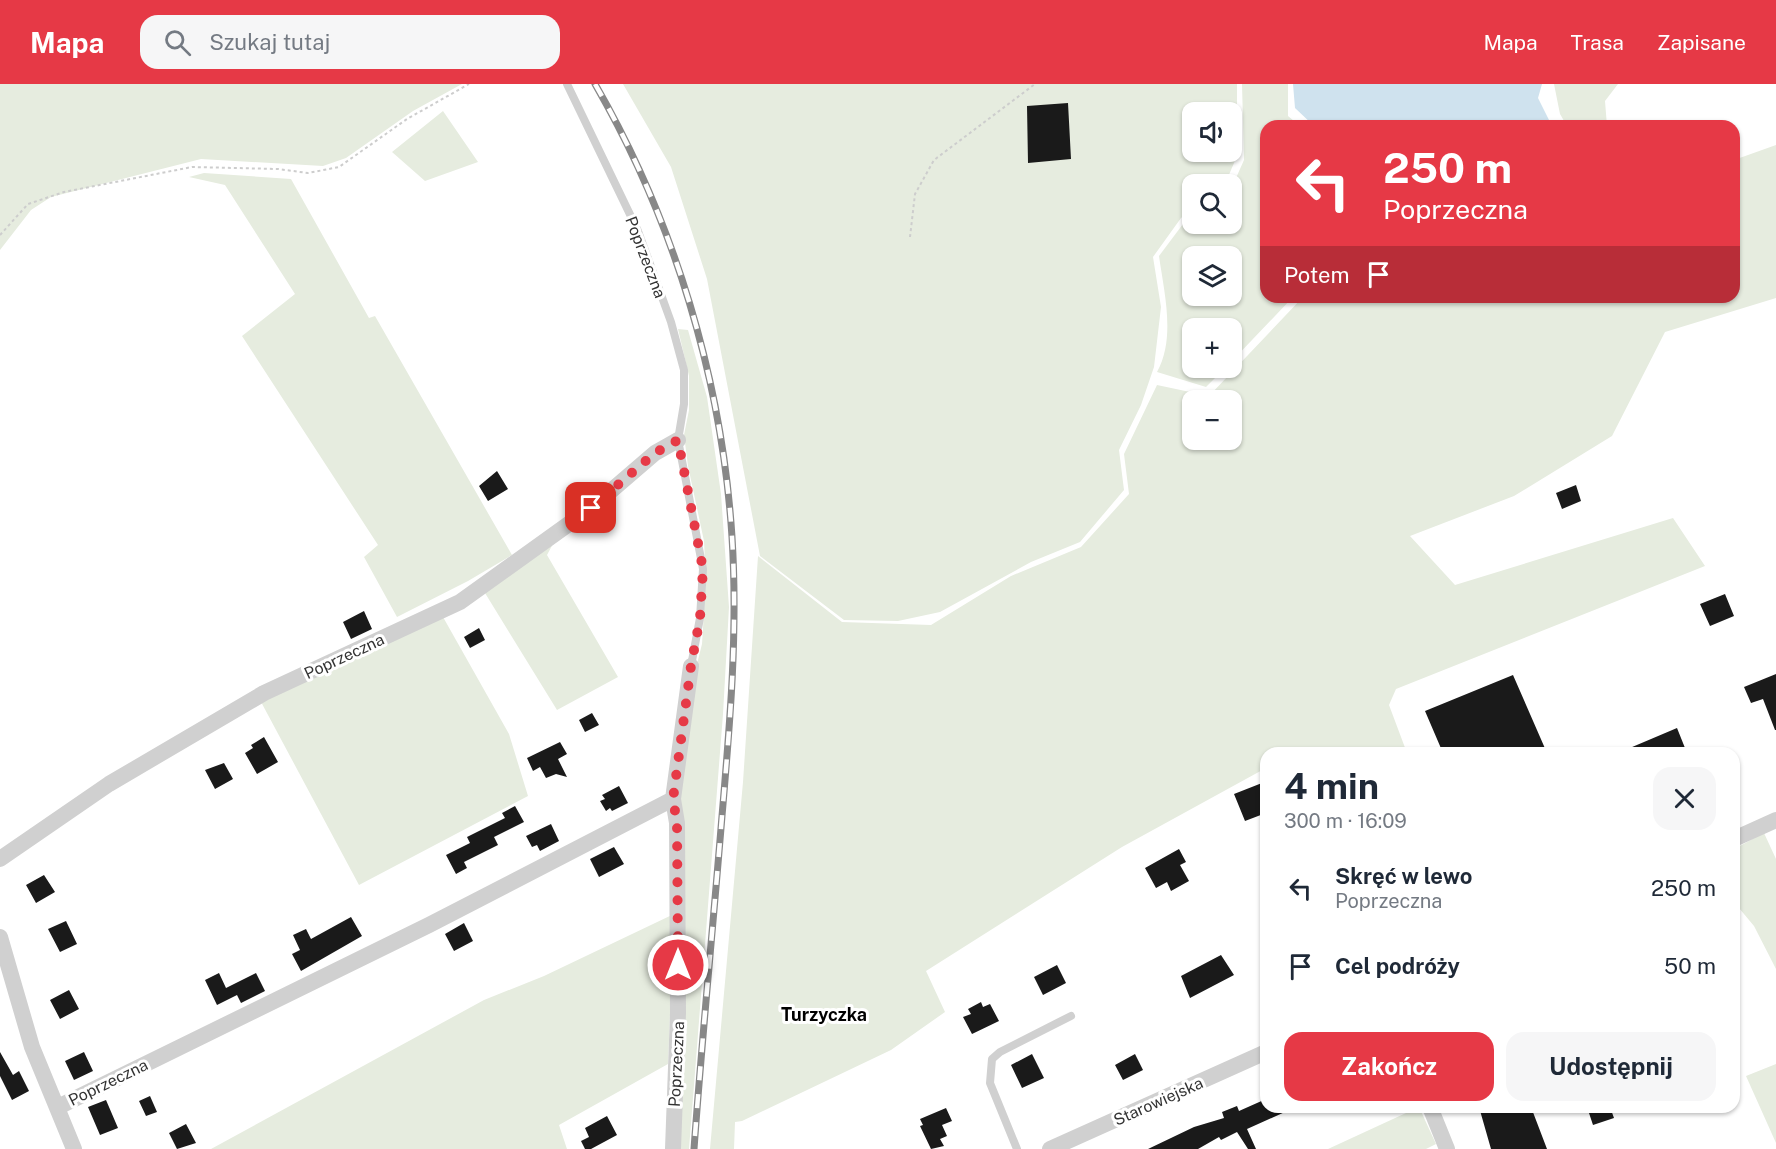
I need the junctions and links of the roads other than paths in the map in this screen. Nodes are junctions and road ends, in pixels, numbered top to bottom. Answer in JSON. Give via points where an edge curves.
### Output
{"nodes":[{"id":1,"x":567,"y":84,"type":"edge"},
{"id":2,"x":678,"y":440,"type":"junction"},
{"id":3,"x":691,"y":666,"type":"joint"},
{"id":4,"x":673,"y":799,"type":"junction"},
{"id":5,"x":1776,"y":820,"type":"edge"},
{"id":6,"x":1740,"y":836,"type":"edge"},
{"id":7,"x":0,"y":859,"type":"edge"},
{"id":8,"x":0,"y":937,"type":"edge"},
{"id":9,"x":1071,"y":1016,"type":"dead end"},
{"id":10,"x":1260,"y":1055,"type":"edge"},
{"id":11,"x":58,"y":1107,"type":"junction"},
{"id":12,"x":1432,"y":1113,"type":"edge"},
{"id":13,"x":74,"y":1149,"type":"edge"},
{"id":14,"x":673,"y":1149,"type":"edge"},
{"id":15,"x":1017,"y":1149,"type":"edge"},
{"id":16,"x":1050,"y":1149,"type":"edge"},
{"id":17,"x":1447,"y":1149,"type":"edge"}],
"edges":[{"from":1,"to":2,"type":"lane","name":"Poprzeczna","via":[[638,231],[671,322],[684,370]]},
{"from":2,"to":3,"type":"lane","name":"Poprzeczna","via":[[703,569],[700,618]]},
{"from":2,"to":7,"type":"street","name":"Poprzeczna","via":[[655,453],[591,508],[460,602],[264,693],[109,784]]},
{"from":3,"to":4,"type":"street","name":"Poprzeczna"},
{"from":4,"to":11,"type":"street","name":"Poprzeczna","via":[[429,925]]},
{"from":4,"to":14,"type":"street","name":"Poprzeczna","via":[[677,823],[678,1013]]},
{"from":5,"to":6,"type":"street"},
{"from":8,"to":11,"type":"street","name":"Poprzeczna","via":[[32,1047]]},
{"from":9,"to":15,"type":"lane","via":[[992,1059],[990,1083]]},
{"from":10,"to":16,"type":"street","name":"Starowiejska"},
{"from":11,"to":13,"type":"street","name":"Poprzeczna"},
{"from":12,"to":17,"type":"street"}]}
